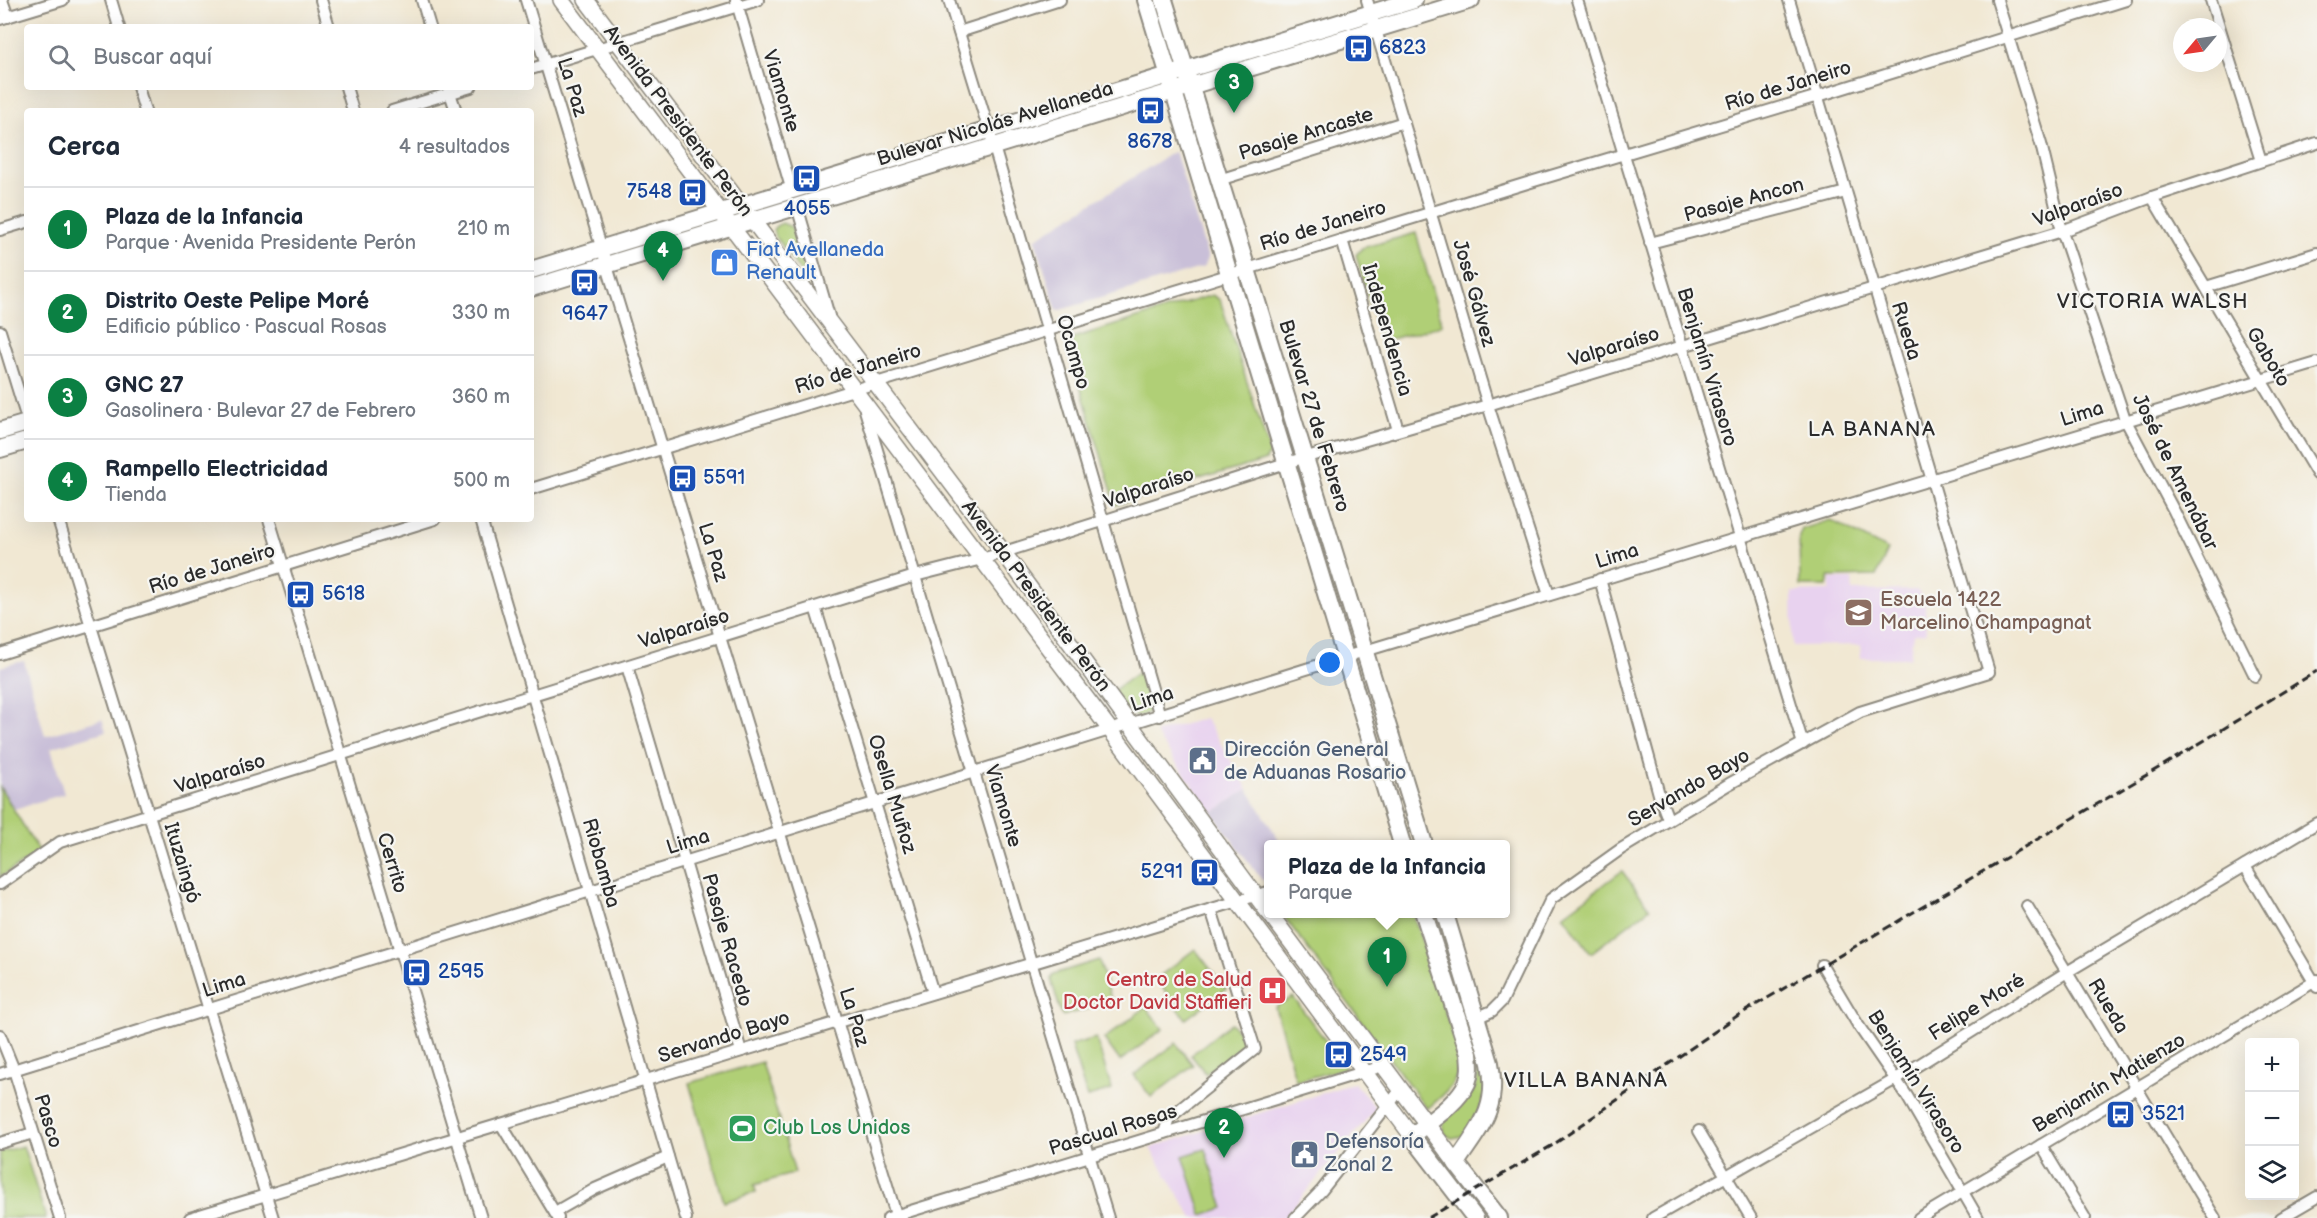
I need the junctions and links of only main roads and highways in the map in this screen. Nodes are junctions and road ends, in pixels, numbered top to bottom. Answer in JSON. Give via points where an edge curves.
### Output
{"nodes":[{"id":1,"x":561,"y":0,"type":"edge"},
{"id":2,"x":586,"y":0,"type":"edge"},
{"id":3,"x":1146,"y":0,"type":"edge"},
{"id":4,"x":1164,"y":0,"type":"edge"},
{"id":5,"x":1414,"y":0,"type":"edge"},
{"id":6,"x":1471,"y":0,"type":"edge"},
{"id":7,"x":1371,"y":15,"type":"edge"},
{"id":8,"x":1188,"y":79,"type":"junction"},
{"id":9,"x":1171,"y":84,"type":"junction"},
{"id":10,"x":746,"y":214,"type":"junction"},
{"id":11,"x":726,"y":220,"type":"junction"},
{"id":12,"x":604,"y":257,"type":"junction"},
{"id":13,"x":534,"y":269,"type":"edge"},
{"id":14,"x":534,"y":287,"type":"edge"},
{"id":15,"x":24,"y":422,"type":"edge"},
{"id":16,"x":0,"y":431,"type":"edge"},
{"id":17,"x":24,"y":442,"type":"edge"},
{"id":18,"x":0,"y":449,"type":"edge"},
{"id":19,"x":1401,"y":840,"type":"edge"},
{"id":20,"x":1423,"y":840,"type":"edge"},
{"id":21,"x":1262,"y":894,"type":"edge"},
{"id":22,"x":1273,"y":918,"type":"edge"},
{"id":23,"x":1425,"y":918,"type":"edge"},
{"id":24,"x":1446,"y":918,"type":"edge"},
{"id":25,"x":1426,"y":1124,"type":"junction"},
{"id":26,"x":1412,"y":1136,"type":"junction"},
{"id":27,"x":1456,"y":1163,"type":"junction"},
{"id":28,"x":1475,"y":1218,"type":"edge"},
{"id":29,"x":1499,"y":1218,"type":"edge"}],
"edges":[{"from":1,"to":11,"type":"main road","name":"Avenida Presidente Perón"},
{"from":2,"to":10,"type":"main road","name":"Avenida Presidente Perón"},
{"from":3,"to":9,"type":"main road","name":"Bulevar 27 de Febrero"},
{"from":4,"to":8,"type":"main road","name":"Bulevar 27 de Febrero"},
{"from":5,"to":7,"type":"main road","name":"Bulevar Nicolás Avellaneda"},
{"from":6,"to":7,"type":"main road","name":"Bulevar Nicolás Avellaneda"},
{"from":7,"to":8,"type":"main road","name":"Bulevar Nicolás Avellaneda"},
{"from":8,"to":9,"type":"main road","name":"Bulevar Nicolás Avellaneda"},
{"from":8,"to":20,"type":"main road","name":"Bulevar 27 de Febrero"},
{"from":9,"to":10,"type":"main road","name":"Bulevar Nicolás Avellaneda"},
{"from":9,"to":19,"type":"main road","name":"Bulevar 27 de Febrero"},
{"from":10,"to":11,"type":"main road","name":"Bulevar Nicolás Avellaneda"},
{"from":10,"to":21,"type":"main road","name":"Avenida Presidente Perón"},
{"from":11,"to":12,"type":"main road","name":"Bulevar Nicolás Avellaneda"},
{"from":11,"to":26,"type":"main road","name":"Avenida Presidente Perón"},
{"from":12,"to":13,"type":"main road","name":"Bulevar Nicolás Avellaneda"},
{"from":12,"to":14,"type":"main road","name":"Bulevar Nicolás Avellaneda"},
{"from":15,"to":16,"type":"main road"},
{"from":17,"to":18,"type":"main road"},
{"from":22,"to":25,"type":"main road","name":"Avenida Presidente Perón"},
{"from":23,"to":25,"type":"main road","via":[[1469,1054],[1470,1069],[1467,1083],[1456,1097]]},
{"from":24,"to":27,"type":"main road","via":[[1494,1083],[1491,1106]]},
{"from":25,"to":26,"type":"main road"},
{"from":25,"to":27,"type":"main road","name":"Avenida Presidente Perón"},
{"from":26,"to":28,"type":"main road","name":"Avenida Presidente Perón"},
{"from":27,"to":29,"type":"main road","name":"Avenida Presidente Perón"}]}
